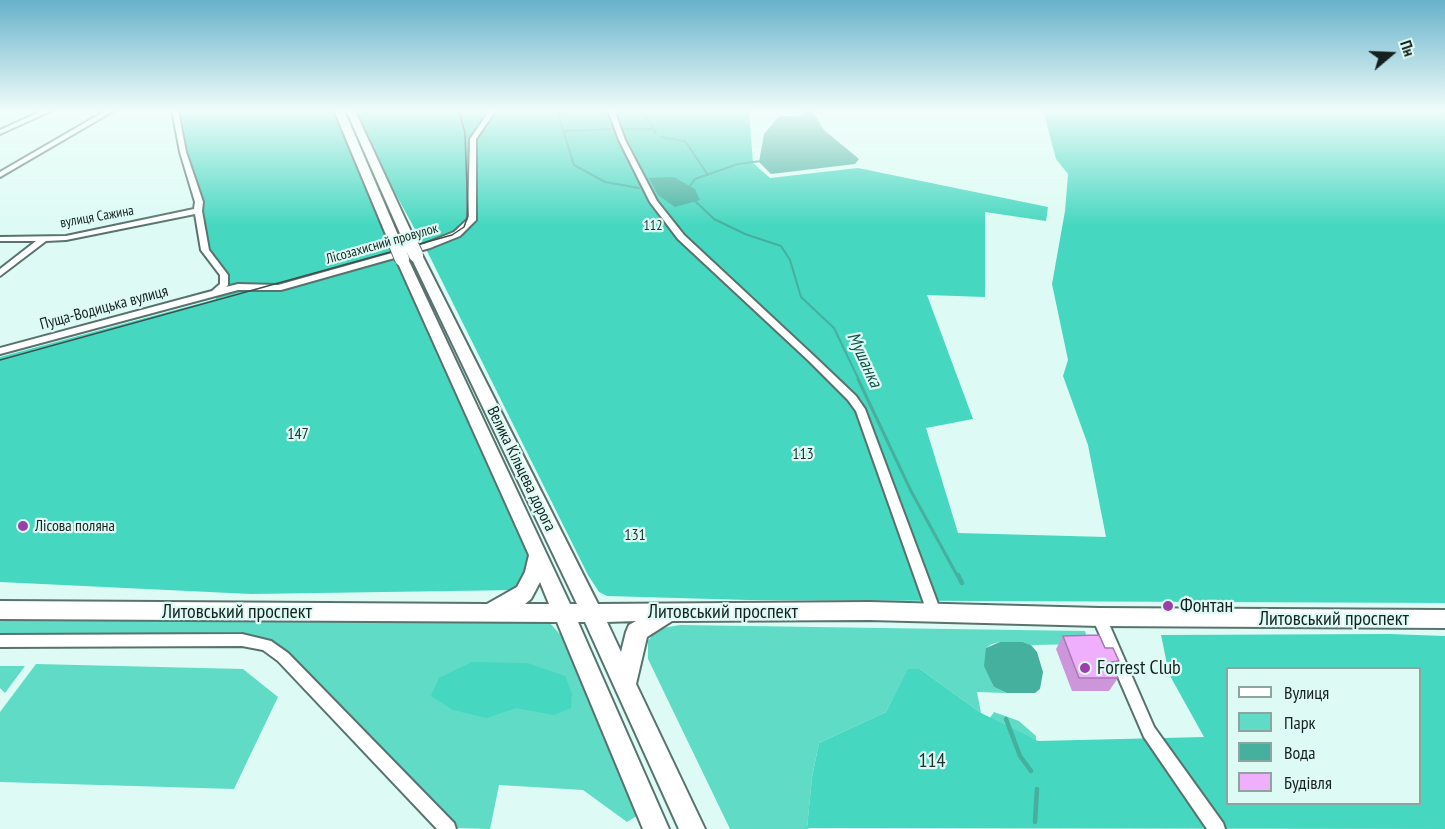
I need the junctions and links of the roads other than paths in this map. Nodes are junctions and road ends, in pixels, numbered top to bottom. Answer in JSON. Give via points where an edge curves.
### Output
{"nodes":[{"id":1,"x":45,"y":149,"type":"edge"},
{"id":2,"x":183,"y":149,"type":"edge"},
{"id":3,"x":355,"y":149,"type":"edge"},
{"id":4,"x":368,"y":149,"type":"edge"},
{"id":5,"x":471,"y":149,"type":"edge"},
{"id":6,"x":626,"y":149,"type":"edge"},
{"id":7,"x":0,"y":175,"type":"edge"},
{"id":8,"x":198,"y":211,"type":"junction"},
{"id":9,"x":0,"y":239,"type":"edge"},
{"id":10,"x":43,"y":239,"type":"junction"},
{"id":11,"x":409,"y":257,"type":"junction"},
{"id":12,"x":0,"y":273,"type":"edge"},
{"id":13,"x":215,"y":293,"type":"junction"},
{"id":14,"x":0,"y":351,"type":"edge"},
{"id":15,"x":539,"y":555,"type":"junction"},
{"id":16,"x":0,"y":610,"type":"edge"},
{"id":17,"x":564,"y":612,"type":"junction"},
{"id":18,"x":591,"y":612,"type":"junction"},
{"id":19,"x":670,"y":612,"type":"junction"},
{"id":20,"x":934,"y":612,"type":"junction"},
{"id":21,"x":489,"y":613,"type":"junction"},
{"id":22,"x":1099,"y":617,"type":"junction"},
{"id":23,"x":1445,"y":619,"type":"edge"},
{"id":24,"x":0,"y":641,"type":"edge"},
{"id":25,"x":625,"y":684,"type":"junction"},
{"id":26,"x":448,"y":829,"type":"edge"},
{"id":27,"x":656,"y":829,"type":"edge"},
{"id":28,"x":692,"y":829,"type":"edge"},
{"id":29,"x":1217,"y":829,"type":"edge"}],
"edges":[{"from":1,"to":7,"type":"street"},
{"from":2,"to":8,"type":"street","via":[[199,202]]},
{"from":3,"to":11,"type":"main road","name":"Велика Кільцева дорога","bridge":true,"via":[[395,242]]},
{"from":4,"to":11,"type":"main road","name":"Велика Кільцева дорога","bridge":true,"via":[[408,238]]},
{"from":5,"to":13,"type":"street","name":"Лісозахисний провулок","via":[[472,220],[457,234],[278,288],[238,287]]},
{"from":6,"to":20,"type":"street","via":[[654,202],[681,237],[812,358],[861,411]]},
{"from":8,"to":10,"type":"street","name":"вулиця Сажина","via":[[90,234]]},
{"from":8,"to":13,"type":"street","via":[[205,250],[224,275],[225,285]]},
{"from":9,"to":10,"type":"street","name":"вулиця Сажина"},
{"from":10,"to":12,"type":"street"},
{"from":11,"to":15,"type":"main road","name":"Велика Кільцева дорога"},
{"from":11,"to":18,"type":"main road","name":"Велика Кільцева дорога"},
{"from":13,"to":14,"type":"street","name":"Пуща-Водицька вулиця"},
{"from":15,"to":17,"type":"main road","name":"Велика Кільцева дорога"},
{"from":15,"to":21,"type":"main road","via":[[524,593]]},
{"from":16,"to":21,"type":"main road","name":"Литовський проспект"},
{"from":17,"to":18,"type":"main road","name":"Литовський проспект"},
{"from":17,"to":21,"type":"main road","name":"Литовський проспект"},
{"from":17,"to":27,"type":"main road","name":"Велика Кільцева дорога"},
{"from":18,"to":19,"type":"main road","name":"Литовський проспект"},
{"from":18,"to":25,"type":"main road","name":"Велика Кільцева дорога"},
{"from":19,"to":20,"type":"main road","name":"Литовський проспект"},
{"from":19,"to":25,"type":"main road","via":[[637,632]]},
{"from":20,"to":22,"type":"main road","name":"Литовський проспект"},
{"from":22,"to":23,"type":"main road","name":"Литовський проспект"},
{"from":22,"to":29,"type":"street","via":[[1149,732]]},
{"from":24,"to":26,"type":"street","name":"Литовський проспект","via":[[242,640],[266,645],[283,657]]},
{"from":25,"to":28,"type":"main road","name":"Велика Кільцева дорога"}]}
